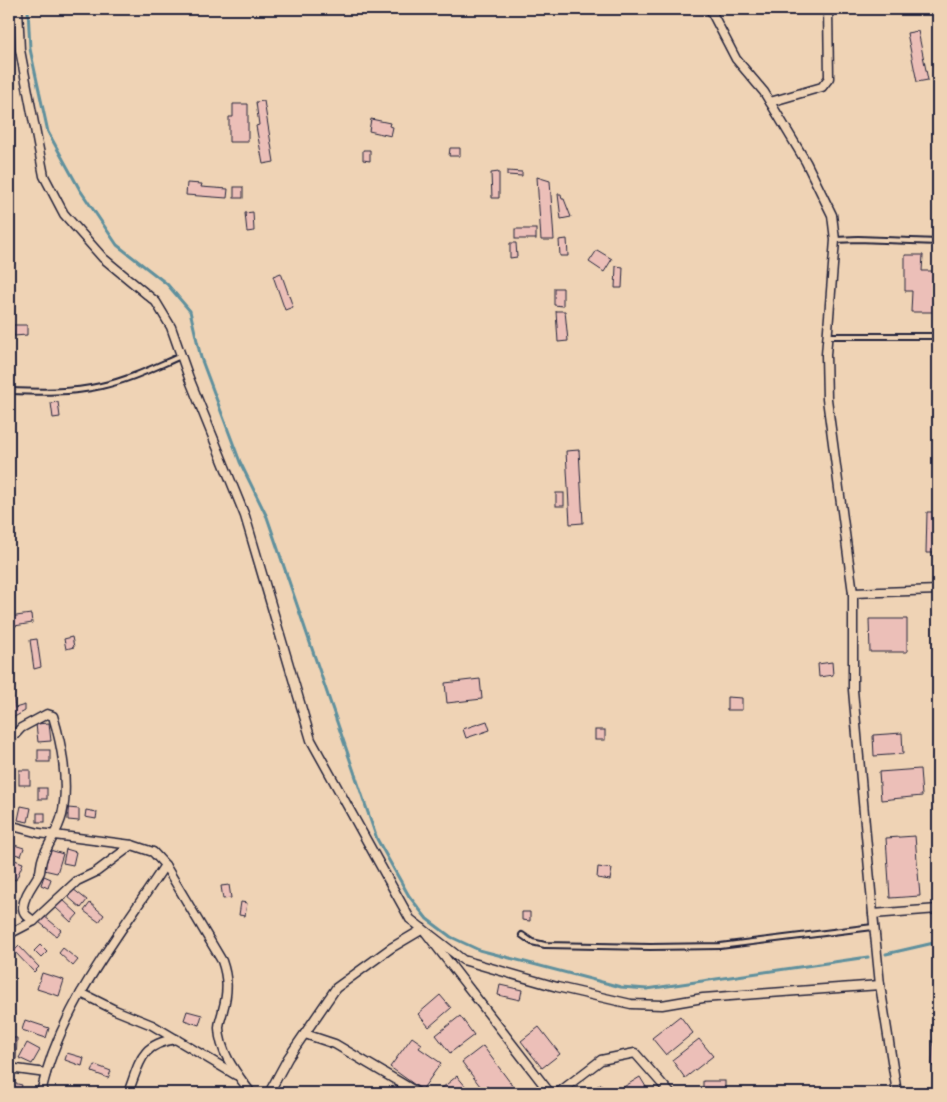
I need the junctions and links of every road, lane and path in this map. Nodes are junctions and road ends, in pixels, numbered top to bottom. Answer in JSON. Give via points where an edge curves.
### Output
{"nodes":[{"id":1,"x":18,"y":9,"type":"edge"},
{"id":2,"x":710,"y":9,"type":"edge"},
{"id":3,"x":828,"y":9,"type":"edge"},
{"id":4,"x":770,"y":102,"type":"junction"},
{"id":5,"x":835,"y":240,"type":"junction"},
{"id":6,"x":938,"y":242,"type":"edge"},
{"id":7,"x":829,"y":336,"type":"junction"},
{"id":8,"x":938,"y":336,"type":"edge"},
{"id":9,"x":180,"y":356,"type":"junction"},
{"id":10,"x":9,"y":391,"type":"edge"},
{"id":11,"x":938,"y":590,"type":"edge"},
{"id":12,"x":853,"y":593,"type":"junction"},
{"id":13,"x":9,"y":741,"type":"edge"},
{"id":14,"x":9,"y":825,"type":"edge"},
{"id":15,"x":55,"y":836,"type":"junction"},
{"id":16,"x":132,"y":845,"type":"junction"},
{"id":17,"x":165,"y":866,"type":"junction"},
{"id":18,"x":938,"y":909,"type":"edge"},
{"id":19,"x":872,"y":914,"type":"junction"},
{"id":20,"x":34,"y":921,"type":"junction"},
{"id":21,"x":874,"y":927,"type":"junction"},
{"id":22,"x":423,"y":929,"type":"junction"},
{"id":23,"x":9,"y":934,"type":"edge"},
{"id":24,"x":522,"y":935,"type":"dead end"},
{"id":25,"x":880,"y":985,"type":"junction"},
{"id":26,"x":81,"y":994,"type":"junction"},
{"id":27,"x":305,"y":1034,"type":"junction"},
{"id":28,"x":176,"y":1039,"type":"junction"},
{"id":29,"x":9,"y":1068,"type":"edge"},
{"id":30,"x":46,"y":1073,"type":"junction"},
{"id":31,"x":238,"y":1076,"type":"junction"},
{"id":32,"x":41,"y":1093,"type":"edge"},
{"id":33,"x":128,"y":1093,"type":"edge"},
{"id":34,"x":250,"y":1093,"type":"edge"},
{"id":35,"x":268,"y":1093,"type":"edge"},
{"id":36,"x":418,"y":1093,"type":"edge"},
{"id":37,"x":550,"y":1093,"type":"edge"},
{"id":38,"x":558,"y":1093,"type":"edge"},
{"id":39,"x":670,"y":1093,"type":"edge"},
{"id":40,"x":897,"y":1093,"type":"edge"}],
"edges":[{"from":1,"to":9,"type":"street","via":[[20,50],[44,176],[64,214],[81,234],[124,278],[156,302],[171,327]]},
{"from":2,"to":4,"type":"street","via":[[736,59]]},
{"from":3,"to":4,"type":"street","via":[[829,78],[822,87]]},
{"from":4,"to":5,"type":"street","via":[[806,162],[832,215]]},
{"from":5,"to":6,"type":"lane"},
{"from":5,"to":7,"type":"street"},
{"from":7,"to":8,"type":"lane"},
{"from":7,"to":12,"type":"street","via":[[827,399]]},
{"from":9,"to":10,"type":"lane","via":[[101,386],[63,392]]},
{"from":9,"to":22,"type":"street","via":[[245,516],[311,740],[410,920]]},
{"from":11,"to":12,"type":"street"},
{"from":12,"to":19,"type":"street","via":[[853,690]]},
{"from":13,"to":15,"type":"street","via":[[21,728],[47,714],[53,716],[59,736],[64,790],[62,814]]},
{"from":14,"to":15,"type":"street"},
{"from":15,"to":16,"type":"street"},
{"from":15,"to":20,"type":"street","via":[[25,898],[25,915]]},
{"from":16,"to":17,"type":"street","via":[[153,852]]},
{"from":16,"to":20,"type":"street","via":[[78,881]]},
{"from":17,"to":26,"type":"street","via":[[88,978]]},
{"from":17,"to":31,"type":"street","via":[[222,961],[228,977],[219,1027],[224,1054]]},
{"from":18,"to":19,"type":"street"},
{"from":19,"to":21,"type":"street"},
{"from":20,"to":23,"type":"street"},
{"from":21,"to":24,"type":"lane","via":[[754,943],[685,947],[545,945]]},
{"from":21,"to":25,"type":"street"},
{"from":22,"to":25,"type":"street","via":[[463,960],[631,1004],[662,1005],[703,998]]},
{"from":22,"to":27,"type":"street","via":[[336,988]]},
{"from":22,"to":37,"type":"street"},
{"from":25,"to":40,"type":"street"},
{"from":26,"to":28,"type":"street"},
{"from":26,"to":30,"type":"street"},
{"from":27,"to":35,"type":"street"},
{"from":27,"to":36,"type":"street","via":[[335,1044]]},
{"from":28,"to":31,"type":"street"},
{"from":28,"to":33,"type":"street","via":[[153,1044],[141,1059]]},
{"from":29,"to":30,"type":"street"},
{"from":30,"to":32,"type":"street"},
{"from":31,"to":34,"type":"street"},
{"from":38,"to":39,"type":"street","via":[[601,1060],[635,1053]]}]}
